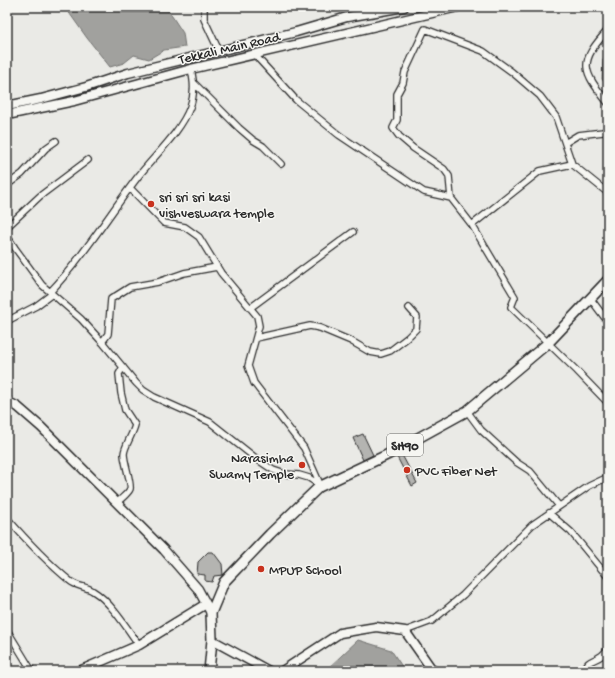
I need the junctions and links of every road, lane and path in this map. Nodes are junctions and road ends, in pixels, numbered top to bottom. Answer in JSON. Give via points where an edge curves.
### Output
{"nodes":[{"id":1,"x":204,"y":7,"type":"edge"},
{"id":2,"x":404,"y":7,"type":"edge"},
{"id":3,"x":458,"y":7,"type":"edge"},
{"id":4,"x":374,"y":9,"type":"edge"},
{"id":5,"x":608,"y":30,"type":"edge"},
{"id":6,"x":219,"y":51,"type":"junction"},
{"id":7,"x":254,"y":54,"type":"junction"},
{"id":8,"x":191,"y":68,"type":"junction"},
{"id":9,"x":194,"y":83,"type":"junction"},
{"id":10,"x":608,"y":103,"type":"edge"},
{"id":11,"x":7,"y":106,"type":"edge"},
{"id":12,"x":7,"y":115,"type":"edge"},
{"id":13,"x":608,"y":129,"type":"edge"},
{"id":14,"x":56,"y":141,"type":"dead end"},
{"id":15,"x":565,"y":143,"type":"junction"},
{"id":16,"x":88,"y":160,"type":"dead end"},
{"id":17,"x":281,"y":164,"type":"dead end"},
{"id":18,"x":572,"y":164,"type":"junction"},
{"id":19,"x":7,"y":185,"type":"edge"},
{"id":20,"x":130,"y":188,"type":"junction"},
{"id":21,"x":608,"y":193,"type":"edge"},
{"id":22,"x":452,"y":198,"type":"junction"},
{"id":23,"x":472,"y":225,"type":"junction"},
{"id":24,"x":7,"y":227,"type":"edge"},
{"id":25,"x":354,"y":232,"type":"dead end"},
{"id":26,"x":7,"y":236,"type":"edge"},
{"id":27,"x":217,"y":268,"type":"junction"},
{"id":28,"x":608,"y":280,"type":"edge"},
{"id":29,"x":51,"y":293,"type":"junction"},
{"id":30,"x":590,"y":298,"type":"junction"},
{"id":31,"x":250,"y":308,"type":"junction"},
{"id":32,"x":409,"y":308,"type":"dead end"},
{"id":33,"x":7,"y":321,"type":"edge"},
{"id":34,"x":608,"y":322,"type":"edge"},
{"id":35,"x":256,"y":338,"type":"junction"},
{"id":36,"x":102,"y":342,"type":"junction"},
{"id":37,"x":548,"y":343,"type":"junction"},
{"id":38,"x":123,"y":367,"type":"junction"},
{"id":39,"x":7,"y":401,"type":"edge"},
{"id":40,"x":608,"y":403,"type":"edge"},
{"id":41,"x":467,"y":411,"type":"junction"},
{"id":42,"x":608,"y":477,"type":"edge"},
{"id":43,"x":321,"y":486,"type":"junction"},
{"id":44,"x":116,"y":503,"type":"junction"},
{"id":45,"x":559,"y":506,"type":"junction"},
{"id":46,"x":549,"y":513,"type":"junction"},
{"id":47,"x":7,"y":518,"type":"edge"},
{"id":48,"x":608,"y":577,"type":"edge"},
{"id":49,"x":206,"y":604,"type":"junction"},
{"id":50,"x":211,"y":613,"type":"junction"},
{"id":51,"x":7,"y":630,"type":"edge"},
{"id":52,"x":405,"y":631,"type":"junction"},
{"id":53,"x":212,"y":640,"type":"junction"},
{"id":54,"x":139,"y":645,"type":"junction"},
{"id":55,"x":608,"y":649,"type":"edge"},
{"id":56,"x":32,"y":671,"type":"edge"},
{"id":57,"x":79,"y":671,"type":"edge"},
{"id":58,"x":209,"y":671,"type":"edge"},
{"id":59,"x":269,"y":671,"type":"edge"},
{"id":60,"x":282,"y":671,"type":"edge"},
{"id":61,"x":433,"y":671,"type":"edge"},
{"id":62,"x":585,"y":671,"type":"edge"}],
"edges":[{"from":1,"to":6,"type":"street","via":[[204,19]]},
{"from":2,"to":4,"type":"main road","name":"Tekkali Main Road"},
{"from":3,"to":7,"type":"main road","name":"Tekkali Main Road"},
{"from":4,"to":6,"type":"main road","name":"Tekkali Main Road"},
{"from":5,"to":10,"type":"street","via":[[587,59],[586,70]]},
{"from":6,"to":11,"type":"main road","name":"Tekkali Main Road"},
{"from":7,"to":8,"type":"main road","name":"Tekkali Main Road"},
{"from":7,"to":22,"type":"street","via":[[296,100],[339,135],[424,192]]},
{"from":8,"to":9,"type":"street"},
{"from":8,"to":12,"type":"main road","name":"Tekkali Main Road","via":[[74,101]]},
{"from":9,"to":17,"type":"street","via":[[239,128]]},
{"from":9,"to":20,"type":"street","via":[[190,108],[186,116]]},
{"from":13,"to":15,"type":"street","via":[[578,135]]},
{"from":14,"to":19,"type":"street"},
{"from":15,"to":18,"type":"street"},
{"from":15,"to":22,"type":"street","via":[[556,116],[540,96],[512,72],[483,51],[425,29],[404,72],[403,83],[397,94],[397,120],[393,128],[413,148],[444,169],[449,176]]},
{"from":16,"to":24,"type":"street","via":[[40,196]]},
{"from":18,"to":21,"type":"street"},
{"from":18,"to":23,"type":"street","via":[[540,171]]},
{"from":20,"to":27,"type":"street","via":[[164,223],[185,227],[199,237]]},
{"from":20,"to":29,"type":"street"},
{"from":22,"to":23,"type":"street"},
{"from":23,"to":37,"type":"street","via":[[515,297],[511,307]]},
{"from":25,"to":31,"type":"street"},
{"from":26,"to":29,"type":"street","via":[[42,285]]},
{"from":27,"to":31,"type":"street"},
{"from":27,"to":36,"type":"street","via":[[184,273],[158,282],[130,287],[111,299],[108,334]]},
{"from":28,"to":30,"type":"main road","number":"SH90"},
{"from":29,"to":33,"type":"street","via":[[36,306]]},
{"from":29,"to":36,"type":"street","via":[[81,319]]},
{"from":30,"to":34,"type":"street"},
{"from":30,"to":37,"type":"main road","number":"SH90"},
{"from":31,"to":35,"type":"street","via":[[259,326]]},
{"from":32,"to":35,"type":"street","via":[[417,317],[416,329],[390,351],[381,354],[370,352],[351,341],[310,326]]},
{"from":35,"to":43,"type":"street","via":[[248,366],[254,383],[304,448]]},
{"from":36,"to":38,"type":"street"},
{"from":37,"to":40,"type":"street"},
{"from":37,"to":41,"type":"main road","number":"SH90"},
{"from":38,"to":43,"type":"street","via":[[143,390],[210,422],[273,470],[309,478]]},
{"from":38,"to":44,"type":"street","via":[[119,374],[121,394],[125,410],[135,424],[124,453],[130,489]]},
{"from":39,"to":44,"type":"main road","via":[[41,426]]},
{"from":41,"to":43,"type":"main road","number":"SH90","via":[[389,454]]},
{"from":41,"to":45,"type":"street","via":[[481,430],[516,462],[530,471]]},
{"from":42,"to":45,"type":"street"},
{"from":43,"to":50,"type":"main road","number":"SH90","via":[[224,582]]},
{"from":44,"to":49,"type":"main road","via":[[190,578]]},
{"from":45,"to":46,"type":"street"},
{"from":46,"to":48,"type":"street","via":[[571,532]]},
{"from":46,"to":52,"type":"street","via":[[532,525],[463,595],[432,621]]},
{"from":47,"to":54,"type":"street","via":[[63,576],[73,584],[93,590],[102,598],[118,615]]},
{"from":49,"to":50,"type":"main road"},
{"from":49,"to":54,"type":"main road"},
{"from":50,"to":53,"type":"main road","number":"SH90"},
{"from":51,"to":56,"type":"street"},
{"from":52,"to":60,"type":"main road","via":[[376,627],[340,633]]},
{"from":52,"to":61,"type":"main road"},
{"from":53,"to":58,"type":"main road","number":"SH90"},
{"from":53,"to":59,"type":"main road"},
{"from":54,"to":57,"type":"main road"},
{"from":55,"to":62,"type":"street","via":[[601,656],[591,660]]}]}
